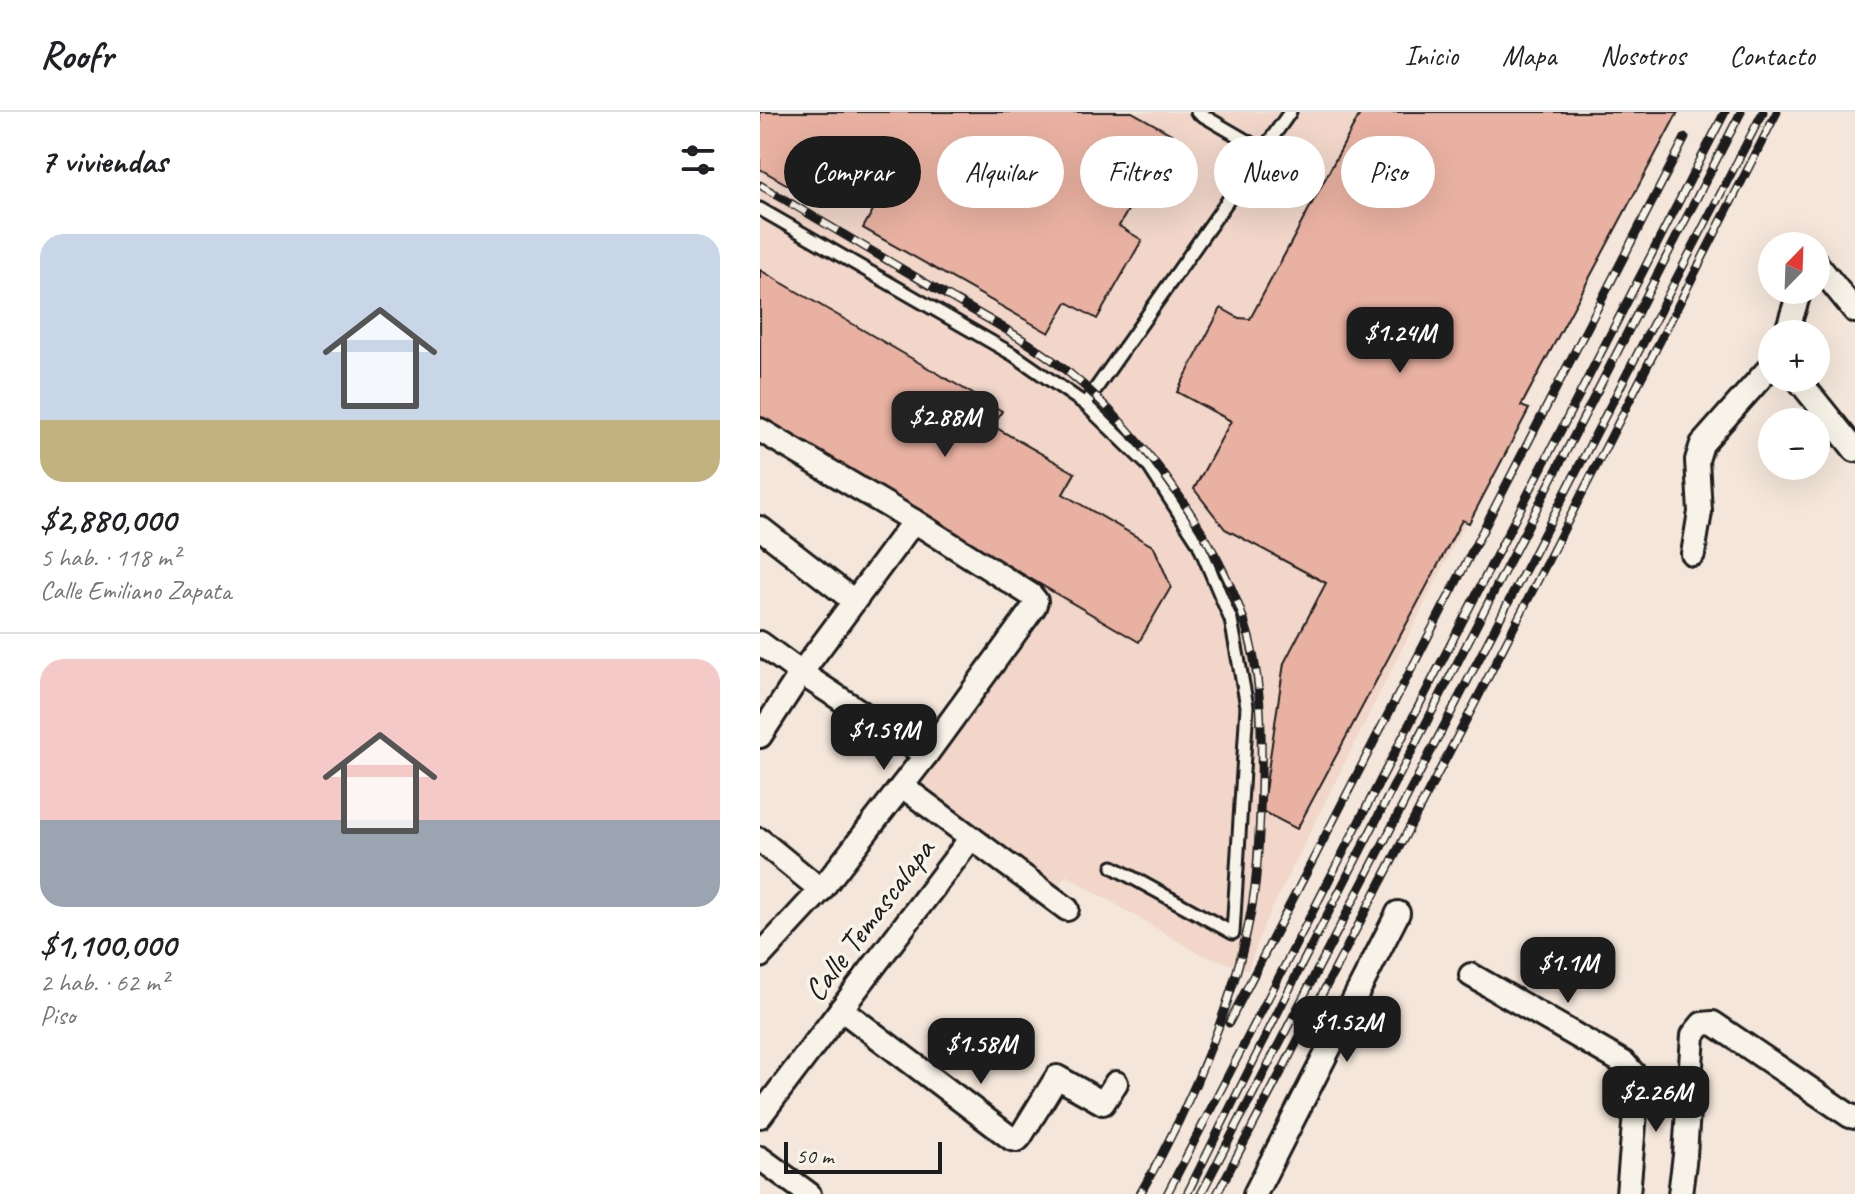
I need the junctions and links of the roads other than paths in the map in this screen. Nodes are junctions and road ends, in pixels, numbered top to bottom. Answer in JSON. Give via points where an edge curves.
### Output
{"nodes":[{"id":1,"x":1197,"y":112,"type":"edge"},
{"id":2,"x":1290,"y":112,"type":"edge"},
{"id":3,"x":1238,"y":136,"type":"edge"},
{"id":4,"x":1274,"y":136,"type":"edge"},
{"id":5,"x":1224,"y":208,"type":"edge"},
{"id":6,"x":760,"y":209,"type":"edge"},
{"id":7,"x":1830,"y":280,"type":"edge"},
{"id":8,"x":1855,"y":311,"type":"edge"},
{"id":9,"x":1758,"y":381,"type":"edge"},
{"id":10,"x":1808,"y":392,"type":"edge"},
{"id":11,"x":1085,"y":404,"type":"junction"},
{"id":12,"x":760,"y":430,"type":"edge"},
{"id":13,"x":1855,"y":450,"type":"edge"},
{"id":14,"x":914,"y":521,"type":"junction"},
{"id":15,"x":760,"y":528,"type":"edge"},
{"id":16,"x":1693,"y":554,"type":"dead end"},
{"id":17,"x":854,"y":601,"type":"junction"},
{"id":18,"x":760,"y":643,"type":"edge"},
{"id":19,"x":801,"y":673,"type":"junction"},
{"id":20,"x":760,"y":736,"type":"edge"},
{"id":21,"x":926,"y":755,"type":"junction"},
{"id":22,"x":902,"y":786,"type":"junction"},
{"id":23,"x":971,"y":838,"type":"junction"},
{"id":24,"x":760,"y":840,"type":"edge"},
{"id":25,"x":1113,"y":867,"type":"dead end"},
{"id":26,"x":821,"y":890,"type":"junction"},
{"id":27,"x":1067,"y":909,"type":"dead end"},
{"id":28,"x":1398,"y":913,"type":"dead end"},
{"id":29,"x":760,"y":956,"type":"edge"},
{"id":30,"x":1471,"y":975,"type":"dead end"},
{"id":31,"x":841,"y":1009,"type":"junction"},
{"id":32,"x":1116,"y":1083,"type":"dead end"},
{"id":33,"x":760,"y":1116,"type":"edge"},
{"id":34,"x":1855,"y":1117,"type":"edge"},
{"id":35,"x":760,"y":1158,"type":"edge"},
{"id":36,"x":809,"y":1194,"type":"edge"},
{"id":37,"x":1255,"y":1194,"type":"edge"},
{"id":38,"x":1628,"y":1194,"type":"edge"},
{"id":39,"x":1680,"y":1194,"type":"edge"}],
"edges":[{"from":1,"to":3,"type":"lane"},
{"from":2,"to":4,"type":"lane"},
{"from":5,"to":11,"type":"lane"},
{"from":6,"to":11,"type":"lane","via":[[1014,355]]},
{"from":7,"to":8,"type":"street"},
{"from":9,"to":16,"type":"street","via":[[1702,444]]},
{"from":10,"to":13,"type":"street"},
{"from":11,"to":25,"type":"lane","via":[[1148,465],[1198,542],[1231,620],[1247,706],[1233,933]]},
{"from":12,"to":14,"type":"street"},
{"from":14,"to":17,"type":"street"},
{"from":14,"to":21,"type":"street","via":[[1036,601]]},
{"from":15,"to":17,"type":"street"},
{"from":17,"to":19,"type":"street"},
{"from":18,"to":19,"type":"street"},
{"from":19,"to":20,"type":"street"},
{"from":19,"to":21,"type":"street"},
{"from":21,"to":22,"type":"street"},
{"from":22,"to":23,"type":"street"},
{"from":22,"to":26,"type":"street"},
{"from":23,"to":27,"type":"street"},
{"from":23,"to":31,"type":"street","name":"Calle Temascalapa"},
{"from":24,"to":26,"type":"street"},
{"from":26,"to":29,"type":"street"},
{"from":28,"to":37,"type":"street"},
{"from":30,"to":38,"type":"street","via":[[1624,1063],[1634,1074]]},
{"from":31,"to":32,"type":"street","via":[[1012,1139],[1020,1137],[1057,1077],[1103,1103]]},
{"from":31,"to":33,"type":"street","name":"Calle Temascalapa"},
{"from":34,"to":39,"type":"street","via":[[1713,1023],[1702,1024],[1693,1035]]},
{"from":35,"to":36,"type":"street"}]}
